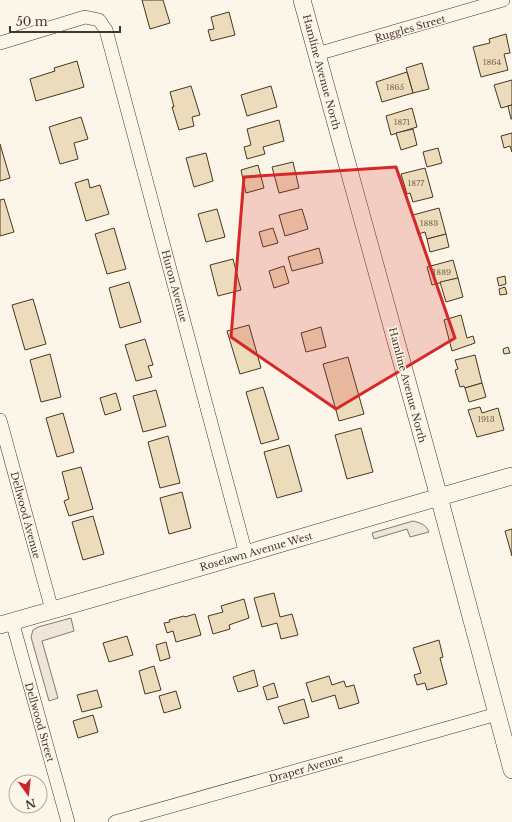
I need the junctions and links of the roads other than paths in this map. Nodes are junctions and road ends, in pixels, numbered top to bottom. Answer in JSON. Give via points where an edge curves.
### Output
{"nodes":[{"id":1,"x":302,"y":0,"type":"edge"},
{"id":2,"x":503,"y":0,"type":"edge"},
{"id":3,"x":0,"y":43,"type":"edge"},
{"id":4,"x":316,"y":54,"type":"junction"},
{"id":5,"x":0,"y":420,"type":"edge"},
{"id":6,"x":512,"y":476,"type":"edge"},
{"id":7,"x":439,"y":497,"type":"junction"},
{"id":8,"x":246,"y":554,"type":"junction"},
{"id":9,"x":52,"y":610,"type":"junction"},
{"id":10,"x":6,"y":623,"type":"edge"},
{"id":11,"x":497,"y":714,"type":"junction"},
{"id":12,"x":512,"y":770,"type":"edge"},
{"id":13,"x":68,"y":822,"type":"edge"},
{"id":14,"x":115,"y":822,"type":"edge"}],
"edges":[{"from":1,"to":4,"type":"street","name":"Hamline Avenue North"},
{"from":2,"to":4,"type":"street","name":"Ruggles Street"},
{"from":3,"to":8,"type":"street","name":"Huron Avenue","via":[[85,17],[99,20],[106,30]]},
{"from":4,"to":7,"type":"street","name":"Hamline Avenue North"},
{"from":5,"to":9,"type":"street","name":"Dellwood Avenue"},
{"from":6,"to":7,"type":"street","name":"Roselawn Avenue West"},
{"from":7,"to":8,"type":"street","name":"Roselawn Avenue West"},
{"from":7,"to":11,"type":"street","name":"Hamline Avenue North"},
{"from":8,"to":9,"type":"street","name":"Roselawn Avenue West"},
{"from":9,"to":10,"type":"street","name":"Roselawn Avenue West"},
{"from":10,"to":13,"type":"street","name":"Dellwood Street"},
{"from":11,"to":12,"type":"street","name":"Hamline Avenue North"},
{"from":11,"to":14,"type":"street","name":"Draper Avenue"}]}
